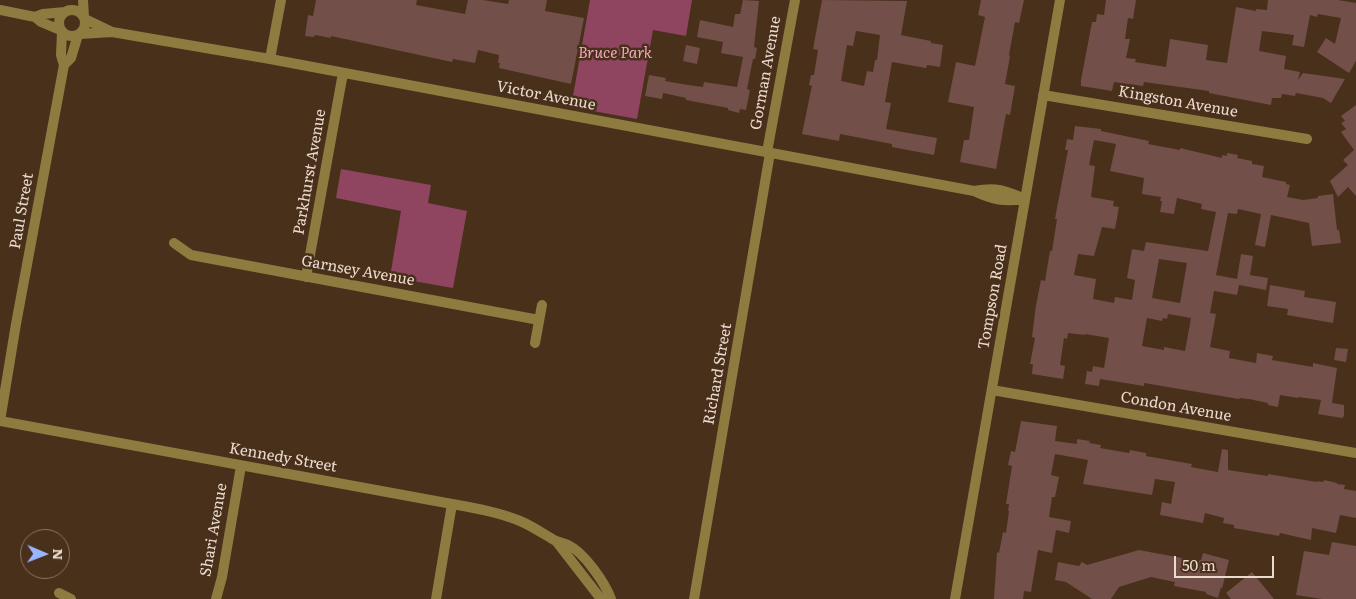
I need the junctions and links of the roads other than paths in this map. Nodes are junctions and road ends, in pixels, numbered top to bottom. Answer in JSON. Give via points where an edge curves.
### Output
{"nodes":[{"id":1,"x":71,"y":0,"type":"edge"},
{"id":2,"x":83,"y":0,"type":"edge"},
{"id":3,"x":281,"y":0,"type":"edge"},
{"id":4,"x":795,"y":0,"type":"edge"},
{"id":5,"x":1060,"y":0,"type":"edge"},
{"id":6,"x":0,"y":10,"type":"edge"},
{"id":7,"x":66,"y":12,"type":"junction"},
{"id":8,"x":35,"y":17,"type":"junction"},
{"id":9,"x":85,"y":18,"type":"junction"},
{"id":10,"x":61,"y":31,"type":"junction"},
{"id":11,"x":112,"y":32,"type":"junction"},
{"id":12,"x":79,"y":35,"type":"junction"},
{"id":13,"x":270,"y":59,"type":"junction"},
{"id":14,"x":64,"y":65,"type":"junction"},
{"id":15,"x":343,"y":73,"type":"junction"},
{"id":16,"x":1044,"y":95,"type":"junction"},
{"id":17,"x":1307,"y":139,"type":"dead end"},
{"id":18,"x":768,"y":153,"type":"junction"},
{"id":19,"x":1025,"y":199,"type":"junction"},
{"id":20,"x":174,"y":243,"type":"dead end"},
{"id":21,"x":306,"y":277,"type":"junction"},
{"id":22,"x":542,"y":305,"type":"dead end"},
{"id":23,"x":539,"y":320,"type":"junction"},
{"id":24,"x":535,"y":343,"type":"dead end"},
{"id":25,"x":992,"y":390,"type":"junction"},
{"id":26,"x":0,"y":421,"type":"edge"},
{"id":27,"x":1356,"y":453,"type":"edge"},
{"id":28,"x":241,"y":466,"type":"junction"},
{"id":29,"x":452,"y":504,"type":"junction"},
{"id":30,"x":556,"y":541,"type":"junction"},
{"id":31,"x":59,"y":593,"type":"dead end"},
{"id":32,"x":71,"y":599,"type":"edge"},
{"id":33,"x":216,"y":599,"type":"edge"},
{"id":34,"x":436,"y":599,"type":"edge"},
{"id":35,"x":601,"y":599,"type":"edge"},
{"id":36,"x":611,"y":599,"type":"edge"},
{"id":37,"x":694,"y":599,"type":"edge"},
{"id":38,"x":955,"y":599,"type":"edge"}],
"edges":[{"from":1,"to":7,"type":"street"},
{"from":2,"to":9,"type":"street"},
{"from":3,"to":13,"type":"street"},
{"from":4,"to":18,"type":"street","name":"Gorman Avenue"},
{"from":5,"to":16,"type":"street","name":"Tompson Road"},
{"from":6,"to":8,"type":"street"},
{"from":7,"to":8,"type":"street"},
{"from":7,"to":9,"type":"street","via":[[79,11]]},
{"from":7,"to":10,"type":"street","via":[[60,18]]},
{"from":8,"to":10,"type":"street"},
{"from":9,"to":11,"type":"street","name":"Victor Avenue"},
{"from":9,"to":12,"type":"street","via":[[86,26]]},
{"from":10,"to":12,"type":"street","via":[[69,36]]},
{"from":10,"to":14,"type":"street","name":"Paul Street"},
{"from":11,"to":12,"type":"street","name":"Victor Avenue"},
{"from":11,"to":13,"type":"street","name":"Victor Avenue"},
{"from":12,"to":14,"type":"street","name":"Paul Street","via":[[71,58]]},
{"from":13,"to":15,"type":"street","name":"Victor Avenue"},
{"from":14,"to":26,"type":"street","name":"Paul Street"},
{"from":15,"to":18,"type":"street","name":"Victor Avenue"},
{"from":15,"to":21,"type":"street","name":"Parkhurst Avenue"},
{"from":16,"to":17,"type":"street","name":"Kingston Avenue"},
{"from":16,"to":19,"type":"street","name":"Tompson Road"},
{"from":18,"to":19,"type":"street","name":"Victor Avenue","via":[[974,191],[990,188]]},
{"from":18,"to":37,"type":"street","name":"Richard Street"},
{"from":19,"to":25,"type":"street","name":"Tompson Road"},
{"from":20,"to":21,"type":"street","name":"Garnsey Avenue","via":[[191,255]]},
{"from":21,"to":23,"type":"street","name":"Garnsey Avenue"},
{"from":22,"to":23,"type":"street"},
{"from":23,"to":24,"type":"street"},
{"from":25,"to":27,"type":"street","name":"Condon Avenue"},
{"from":25,"to":38,"type":"street","name":"Tompson Road"},
{"from":26,"to":28,"type":"street","name":"Kennedy Street"},
{"from":28,"to":29,"type":"street","name":"Kennedy Street"},
{"from":28,"to":33,"type":"street","name":"Shari Avenue"},
{"from":29,"to":30,"type":"street","name":"Kennedy Street","via":[[520,520]]},
{"from":29,"to":34,"type":"street"},
{"from":30,"to":35,"type":"street","name":"Kennedy Street"},
{"from":30,"to":36,"type":"street","name":"Kennedy Street","via":[[570,545],[580,554],[599,577]]},
{"from":31,"to":32,"type":"street"}]}
